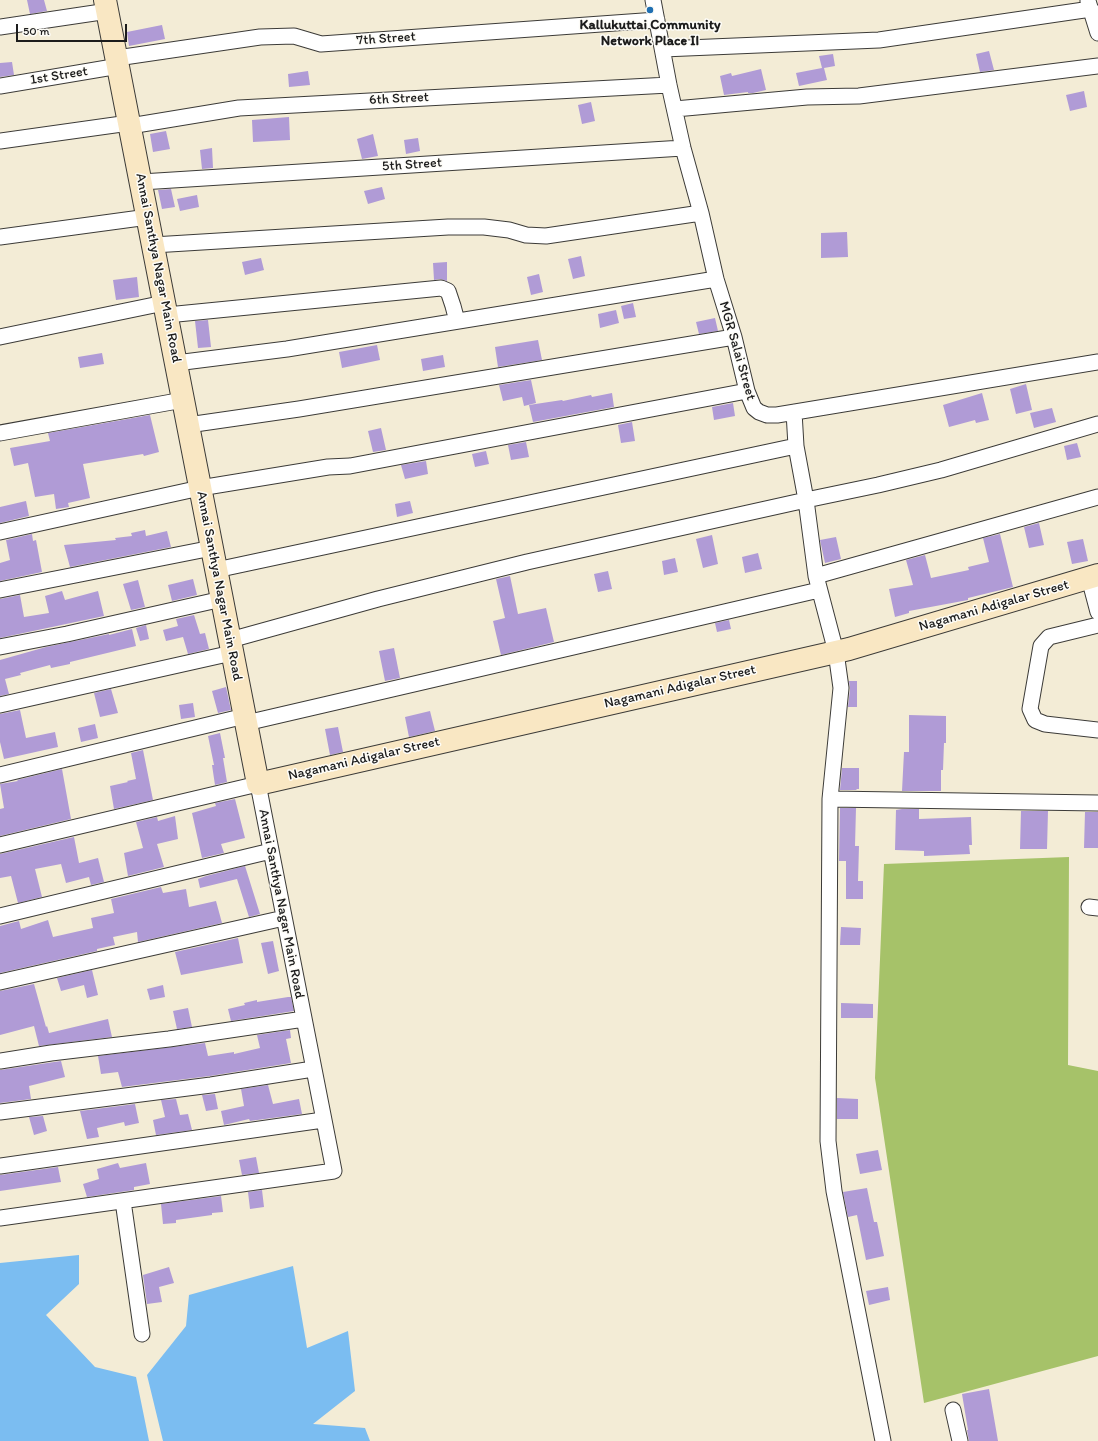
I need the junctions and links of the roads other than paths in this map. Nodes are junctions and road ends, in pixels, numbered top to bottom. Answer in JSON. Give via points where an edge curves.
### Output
{"nodes":[{"id":1,"x":653,"y":0,"type":"edge"},
{"id":2,"x":107,"y":5,"type":"edge"},
{"id":3,"x":1090,"y":5,"type":"edge"},
{"id":4,"x":657,"y":20,"type":"junction"},
{"id":5,"x":0,"y":27,"type":"edge"},
{"id":6,"x":1098,"y":33,"type":"edge"},
{"id":7,"x":663,"y":49,"type":"junction"},
{"id":8,"x":118,"y":62,"type":"junction"},
{"id":9,"x":1098,"y":66,"type":"edge"},
{"id":10,"x":669,"y":85,"type":"junction"},
{"id":11,"x":0,"y":86,"type":"edge"},
{"id":12,"x":675,"y":109,"type":"junction"},
{"id":13,"x":130,"y":125,"type":"junction"},
{"id":14,"x":0,"y":141,"type":"edge"},
{"id":15,"x":683,"y":148,"type":"junction"},
{"id":16,"x":141,"y":182,"type":"junction"},
{"id":17,"x":701,"y":212,"type":"junction"},
{"id":18,"x":148,"y":217,"type":"junction"},
{"id":19,"x":0,"y":237,"type":"edge"},
{"id":20,"x":153,"y":245,"type":"junction"},
{"id":21,"x":716,"y":279,"type":"junction"},
{"id":22,"x":166,"y":309,"type":"junction"},
{"id":23,"x":456,"y":321,"type":"junction"},
{"id":24,"x":0,"y":337,"type":"edge"},
{"id":25,"x":734,"y":337,"type":"junction"},
{"id":26,"x":1098,"y":362,"type":"edge"},
{"id":27,"x":176,"y":363,"type":"junction"},
{"id":28,"x":747,"y":391,"type":"junction"},
{"id":29,"x":183,"y":400,"type":"junction"},
{"id":30,"x":794,"y":412,"type":"junction"},
{"id":31,"x":1098,"y":424,"type":"edge"},
{"id":32,"x":188,"y":425,"type":"junction"},
{"id":33,"x":0,"y":433,"type":"edge"},
{"id":34,"x":796,"y":446,"type":"junction"},
{"id":35,"x":200,"y":488,"type":"junction"},
{"id":36,"x":1098,"y":497,"type":"edge"},
{"id":37,"x":806,"y":500,"type":"junction"},
{"id":38,"x":0,"y":532,"type":"edge"},
{"id":39,"x":212,"y":548,"type":"junction"},
{"id":40,"x":216,"y":570,"type":"junction"},
{"id":41,"x":1093,"y":577,"type":"edge"},
{"id":42,"x":817,"y":583,"type":"junction"},
{"id":43,"x":0,"y":590,"type":"edge"},
{"id":44,"x":222,"y":599,"type":"junction"},
{"id":45,"x":1098,"y":612,"type":"edge"},
{"id":46,"x":1098,"y":625,"type":"edge"},
{"id":47,"x":231,"y":646,"type":"junction"},
{"id":48,"x":0,"y":647,"type":"edge"},
{"id":49,"x":836,"y":652,"type":"junction"},
{"id":50,"x":0,"y":705,"type":"edge"},
{"id":51,"x":246,"y":719,"type":"junction"},
{"id":52,"x":1098,"y":730,"type":"edge"},
{"id":53,"x":0,"y":775,"type":"edge"},
{"id":54,"x":258,"y":784,"type":"junction"},
{"id":55,"x":830,"y":799,"type":"junction"},
{"id":56,"x":1098,"y":803,"type":"edge"},
{"id":57,"x":0,"y":845,"type":"edge"},
{"id":58,"x":271,"y":851,"type":"junction"},
{"id":59,"x":0,"y":916,"type":"edge"},
{"id":60,"x":284,"y":918,"type":"junction"},
{"id":61,"x":0,"y":982,"type":"edge"},
{"id":62,"x":304,"y":1019,"type":"junction"},
{"id":63,"x":0,"y":1061,"type":"edge"},
{"id":64,"x":313,"y":1069,"type":"junction"},
{"id":65,"x":0,"y":1112,"type":"edge"},
{"id":66,"x":323,"y":1120,"type":"junction"},
{"id":67,"x":0,"y":1166,"type":"edge"},
{"id":68,"x":123,"y":1201,"type":"junction"},
{"id":69,"x":0,"y":1218,"type":"edge"},
{"id":70,"x":142,"y":1334,"type":"dead end"},
{"id":71,"x":953,"y":1410,"type":"dead end"},
{"id":72,"x":883,"y":1441,"type":"edge"},
{"id":73,"x":960,"y":1441,"type":"edge"}],
"edges":[{"from":1,"to":4,"type":"street","name":"MGR Salai Street"},
{"from":2,"to":5,"type":"street"},
{"from":2,"to":8,"type":"street","name":"Annai Santhya Nagar Main Road"},
{"from":3,"to":6,"type":"street"},
{"from":3,"to":7,"type":"street","via":[[879,40]]},
{"from":4,"to":7,"type":"street","name":"MGR Salai Street"},
{"from":4,"to":8,"type":"street","name":"7th Street","via":[[321,44],[294,36],[260,37]]},
{"from":7,"to":10,"type":"street","name":"MGR Salai Street"},
{"from":8,"to":11,"type":"street","name":"1st Street"},
{"from":8,"to":13,"type":"street","name":"Annai Santhya Nagar Main Road"},
{"from":9,"to":12,"type":"street","via":[[859,96],[807,97]]},
{"from":10,"to":12,"type":"street","name":"MGR Salai Street"},
{"from":10,"to":13,"type":"street","name":"6th Street","via":[[239,108]]},
{"from":12,"to":15,"type":"street","name":"MGR Salai Street"},
{"from":13,"to":14,"type":"street","name":"6th Street"},
{"from":13,"to":16,"type":"street","name":"Annai Santhya Nagar Main Road"},
{"from":15,"to":16,"type":"street","name":"5th Street"},
{"from":15,"to":17,"type":"street","name":"MGR Salai Street"},
{"from":16,"to":18,"type":"street","name":"Annai Santhya Nagar Main Road"},
{"from":17,"to":20,"type":"street","via":[[546,236],[484,227],[448,227]]},
{"from":17,"to":21,"type":"street","name":"MGR Salai Street"},
{"from":18,"to":19,"type":"street"},
{"from":18,"to":20,"type":"street","name":"Annai Santhya Nagar Main Road"},
{"from":20,"to":22,"type":"street","name":"Annai Santhya Nagar Main Road"},
{"from":21,"to":23,"type":"street"},
{"from":21,"to":25,"type":"street","name":"MGR Salai Street"},
{"from":22,"to":23,"type":"street","via":[[441,288],[448,291]]},
{"from":22,"to":24,"type":"street"},
{"from":22,"to":27,"type":"street","name":"Annai Santhya Nagar Main Road"},
{"from":23,"to":27,"type":"street","via":[[287,349]]},
{"from":25,"to":28,"type":"street","name":"MGR Salai Street"},
{"from":25,"to":32,"type":"street","via":[[307,408]]},
{"from":26,"to":30,"type":"street","name":"MGR Salai Street"},
{"from":27,"to":29,"type":"street","name":"Annai Santhya Nagar Main Road"},
{"from":28,"to":30,"type":"street","name":"MGR Salai Street","via":[[754,408],[759,412],[777,415]]},
{"from":28,"to":35,"type":"street","via":[[350,466],[328,467]]},
{"from":29,"to":32,"type":"street","name":"Annai Santhya Nagar Main Road"},
{"from":29,"to":33,"type":"street"},
{"from":30,"to":34,"type":"street"},
{"from":31,"to":37,"type":"street","via":[[941,470]]},
{"from":32,"to":35,"type":"street","name":"Annai Santhya Nagar Main Road"},
{"from":34,"to":37,"type":"street"},
{"from":34,"to":40,"type":"street"},
{"from":35,"to":38,"type":"street"},
{"from":35,"to":39,"type":"street","name":"Annai Santhya Nagar Main Road"},
{"from":36,"to":42,"type":"street"},
{"from":37,"to":42,"type":"street"},
{"from":37,"to":47,"type":"street","via":[[378,598]]},
{"from":39,"to":40,"type":"street","name":"Annai Santhya Nagar Main Road"},
{"from":39,"to":43,"type":"street"},
{"from":40,"to":44,"type":"street","name":"Annai Santhya Nagar Main Road"},
{"from":41,"to":45,"type":"street"},
{"from":41,"to":49,"type":"street","name":"Nagamani Adigalar Street"},
{"from":42,"to":49,"type":"street"},
{"from":42,"to":51,"type":"street"},
{"from":44,"to":47,"type":"street","name":"Annai Santhya Nagar Main Road"},
{"from":44,"to":48,"type":"street"},
{"from":46,"to":52,"type":"street","via":[[1049,637],[1041,646],[1030,710],[1034,720],[1045,724]]},
{"from":47,"to":50,"type":"street"},
{"from":47,"to":51,"type":"street","name":"Annai Santhya Nagar Main Road"},
{"from":49,"to":54,"type":"street","name":"Nagamani Adigalar Street"},
{"from":49,"to":55,"type":"street","via":[[841,688]]},
{"from":51,"to":53,"type":"street"},
{"from":51,"to":54,"type":"street","name":"Annai Santhya Nagar Main Road"},
{"from":54,"to":57,"type":"street"},
{"from":54,"to":58,"type":"street","name":"Annai Santhya Nagar Main Road"},
{"from":55,"to":56,"type":"street"},
{"from":55,"to":72,"type":"street","via":[[828,1142],[834,1191]]},
{"from":58,"to":59,"type":"street"},
{"from":58,"to":60,"type":"street","name":"Annai Santhya Nagar Main Road"},
{"from":60,"to":61,"type":"street"},
{"from":60,"to":62,"type":"street","name":"Annai Santhya Nagar Main Road"},
{"from":62,"to":63,"type":"street"},
{"from":62,"to":64,"type":"street","name":"Annai Santhya Nagar Main Road"},
{"from":64,"to":65,"type":"street"},
{"from":64,"to":66,"type":"street","name":"Annai Santhya Nagar Main Road"},
{"from":66,"to":67,"type":"street"},
{"from":66,"to":68,"type":"street","name":"Annai Santhya Nagar Main Road","via":[[334,1171]]},
{"from":68,"to":69,"type":"street"},
{"from":68,"to":70,"type":"street"},
{"from":71,"to":73,"type":"street"}]}
